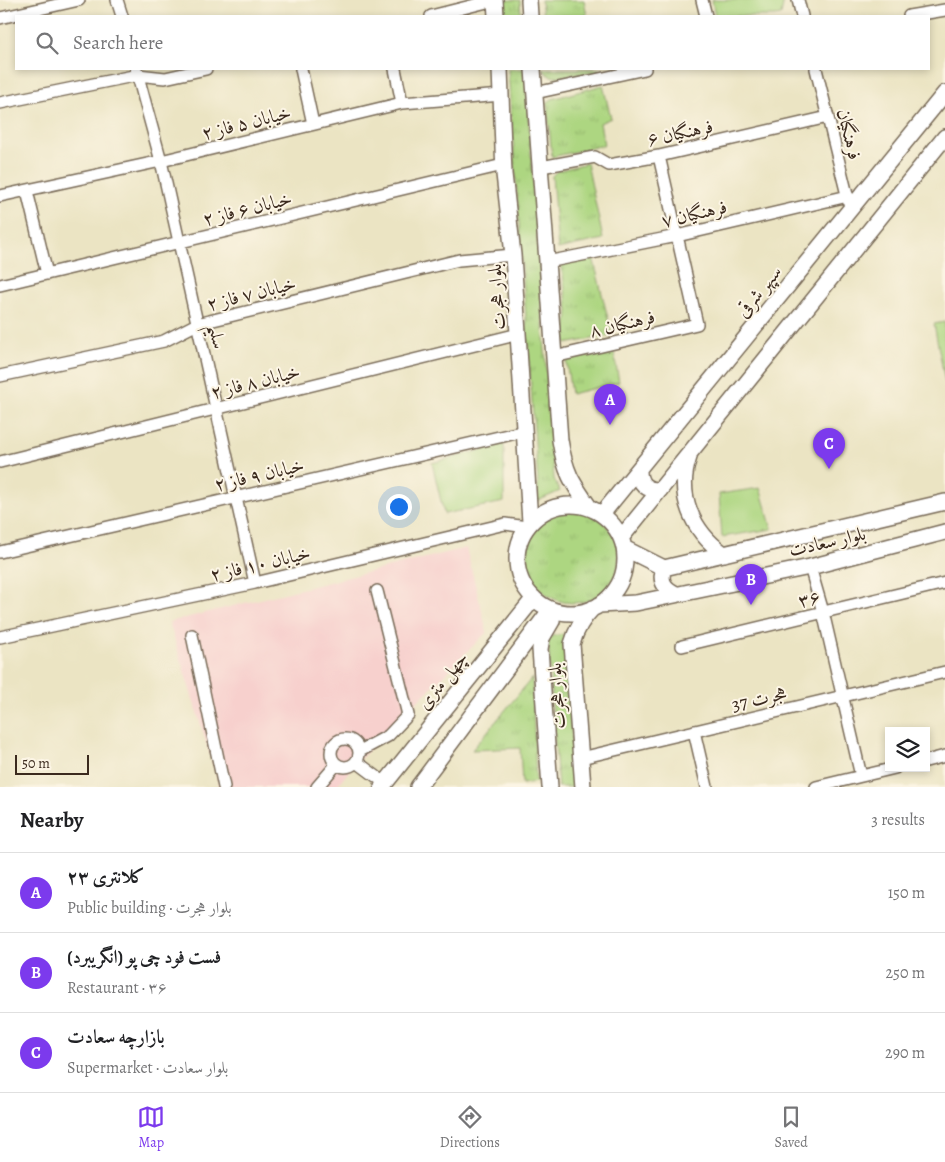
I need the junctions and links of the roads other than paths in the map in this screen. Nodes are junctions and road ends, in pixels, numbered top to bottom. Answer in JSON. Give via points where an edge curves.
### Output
{"nodes":[{"id":1,"x":79,"y":0,"type":"edge"},
{"id":2,"x":117,"y":0,"type":"edge"},
{"id":3,"x":495,"y":0,"type":"edge"},
{"id":4,"x":529,"y":0,"type":"edge"},
{"id":5,"x":702,"y":0,"type":"edge"},
{"id":6,"x":798,"y":0,"type":"edge"},
{"id":7,"x":945,"y":10,"type":"edge"},
{"id":8,"x":122,"y":15,"type":"edge"},
{"id":9,"x":435,"y":15,"type":"edge"},
{"id":10,"x":496,"y":15,"type":"edge"},
{"id":11,"x":530,"y":15,"type":"edge"},
{"id":12,"x":706,"y":15,"type":"edge"},
{"id":13,"x":802,"y":15,"type":"edge"},
{"id":14,"x":915,"y":15,"type":"edge"},
{"id":15,"x":0,"y":18,"type":"edge"},
{"id":16,"x":201,"y":70,"type":"edge"},
{"id":17,"x":301,"y":70,"type":"edge"},
{"id":18,"x":394,"y":70,"type":"edge"},
{"id":19,"x":500,"y":70,"type":"edge"},
{"id":20,"x":534,"y":70,"type":"edge"},
{"id":21,"x":640,"y":70,"type":"edge"},
{"id":22,"x":816,"y":70,"type":"edge"},
{"id":23,"x":137,"y":72,"type":"edge"},
{"id":24,"x":535,"y":93,"type":"junction"},
{"id":25,"x":945,"y":93,"type":"edge"},
{"id":26,"x":502,"y":95,"type":"junction"},
{"id":27,"x":0,"y":102,"type":"edge"},
{"id":28,"x":402,"y":103,"type":"junction"},
{"id":29,"x":828,"y":117,"type":"junction"},
{"id":30,"x":313,"y":124,"type":"junction"},
{"id":31,"x":945,"y":136,"type":"edge"},
{"id":32,"x":659,"y":156,"type":"junction"},
{"id":33,"x":161,"y":161,"type":"junction"},
{"id":34,"x":503,"y":165,"type":"junction"},
{"id":35,"x":541,"y":167,"type":"junction"},
{"id":36,"x":27,"y":191,"type":"junction"},
{"id":37,"x":0,"y":196,"type":"edge"},
{"id":38,"x":849,"y":202,"type":"junction"},
{"id":39,"x":677,"y":236,"type":"junction"},
{"id":40,"x":179,"y":243,"type":"junction"},
{"id":41,"x":513,"y":256,"type":"junction"},
{"id":42,"x":548,"y":262,"type":"junction"},
{"id":43,"x":47,"y":274,"type":"junction"},
{"id":44,"x":0,"y":285,"type":"edge"},
{"id":45,"x":197,"y":324,"type":"junction"},
{"id":46,"x":518,"y":334,"type":"junction"},
{"id":47,"x":554,"y":357,"type":"junction"},
{"id":48,"x":0,"y":376,"type":"edge"},
{"id":49,"x":216,"y":409,"type":"junction"},
{"id":50,"x":525,"y":431,"type":"junction"},
{"id":51,"x":692,"y":451,"type":"junction"},
{"id":52,"x":0,"y":462,"type":"edge"},
{"id":53,"x":639,"y":471,"type":"junction"},
{"id":54,"x":660,"y":490,"type":"junction"},
{"id":55,"x":235,"y":497,"type":"junction"},
{"id":56,"x":945,"y":502,"type":"edge"},
{"id":57,"x":596,"y":511,"type":"junction"},
{"id":58,"x":529,"y":525,"type":"junction"},
{"id":59,"x":945,"y":532,"type":"edge"},
{"id":60,"x":622,"y":543,"type":"junction"},
{"id":61,"x":0,"y":552,"type":"edge"},
{"id":62,"x":724,"y":554,"type":"junction"},
{"id":63,"x":810,"y":567,"type":"junction"},
{"id":64,"x":664,"y":568,"type":"junction"},
{"id":65,"x":255,"y":583,"type":"junction"},
{"id":66,"x":945,"y":583,"type":"edge"},
{"id":67,"x":377,"y":591,"type":"dead end"},
{"id":68,"x":676,"y":594,"type":"junction"},
{"id":69,"x":534,"y":598,"type":"junction"},
{"id":70,"x":596,"y":606,"type":"junction"},
{"id":71,"x":554,"y":610,"type":"junction"},
{"id":72,"x":823,"y":612,"type":"junction"},
{"id":73,"x":192,"y":634,"type":"dead end"},
{"id":74,"x":0,"y":637,"type":"edge"},
{"id":75,"x":682,"y":646,"type":"dead end"},
{"id":76,"x":945,"y":672,"type":"edge"},
{"id":77,"x":843,"y":696,"type":"junction"},
{"id":78,"x":694,"y":731,"type":"junction"},
{"id":79,"x":945,"y":756,"type":"edge"},
{"id":80,"x":359,"y":757,"type":"junction"},
{"id":81,"x":581,"y":758,"type":"junction"},
{"id":82,"x":930,"y":760,"type":"edge"},
{"id":83,"x":336,"y":765,"type":"junction"},
{"id":84,"x":885,"y":770,"type":"edge"},
{"id":85,"x":861,"y":776,"type":"junction"},
{"id":86,"x":384,"y":785,"type":"edge"},
{"id":87,"x":224,"y":787,"type":"edge"},
{"id":88,"x":317,"y":787,"type":"edge"},
{"id":89,"x":418,"y":787,"type":"edge"},
{"id":90,"x":550,"y":787,"type":"edge"},
{"id":91,"x":583,"y":787,"type":"edge"},
{"id":92,"x":707,"y":787,"type":"edge"},
{"id":93,"x":816,"y":787,"type":"edge"}],
"edges":[{"from":1,"to":15,"type":"street"},
{"from":2,"to":8,"type":"street"},
{"from":3,"to":9,"type":"street"},
{"from":3,"to":10,"type":"main road"},
{"from":4,"to":11,"type":"main road"},
{"from":5,"to":12,"type":"street"},
{"from":6,"to":13,"type":"street"},
{"from":7,"to":14,"type":"street"},
{"from":16,"to":23,"type":"street","via":[[165,78]]},
{"from":17,"to":30,"type":"street"},
{"from":18,"to":28,"type":"street"},
{"from":19,"to":26,"type":"main road","name":"بلوار هجرت"},
{"from":20,"to":24,"type":"main road"},
{"from":21,"to":24,"type":"street"},
{"from":22,"to":29,"type":"street","name":"فرهنگیان"},
{"from":23,"to":27,"type":"street"},
{"from":23,"to":33,"type":"street","name":"سلیم"},
{"from":24,"to":35,"type":"main road"},
{"from":25,"to":38,"type":"main road","name":"سپهر شرقی"},
{"from":26,"to":28,"type":"street","name":"خیابان ۵ فاز ۲"},
{"from":26,"to":34,"type":"main road","name":"بلوار هجرت"},
{"from":28,"to":30,"type":"street","name":"خیابان ۵ فاز ۲"},
{"from":29,"to":32,"type":"street","name":"فرهنگیان ۶"},
{"from":29,"to":38,"type":"street","name":"فرهنگیان"},
{"from":30,"to":33,"type":"street","name":"خیابان ۵ فاز ۲"},
{"from":31,"to":51,"type":"main road"},
{"from":32,"to":35,"type":"street","name":"فرهنگیان ۶","via":[[609,165],[594,157]]},
{"from":32,"to":39,"type":"street"},
{"from":33,"to":36,"type":"street","name":"خیابان ۵ فاز ۲"},
{"from":33,"to":40,"type":"street","name":"سلیم"},
{"from":34,"to":40,"type":"street","name":"خیابان ۶ فاز ۲"},
{"from":34,"to":41,"type":"main road","name":"بلوار هجرت"},
{"from":35,"to":42,"type":"main road"},
{"from":36,"to":37,"type":"street","name":"خیابان ۵ فاز ۲"},
{"from":36,"to":43,"type":"street"},
{"from":38,"to":39,"type":"street","name":"فرهنگیان ۷"},
{"from":38,"to":53,"type":"main road","name":"سپهر شرقی"},
{"from":39,"to":42,"type":"street","name":"فرهنگیان ۷"},
{"from":39,"to":47,"type":"street","name":"فرهنگیان ۸","via":[[697,324]]},
{"from":40,"to":43,"type":"street","name":"خیابان ۶ فاز ۲"},
{"from":40,"to":45,"type":"street","name":"سلیم"},
{"from":41,"to":45,"type":"street","name":"خیابان ۷ فاز ۲","via":[[459,260]]},
{"from":41,"to":46,"type":"main road","name":"بلوار هجرت"},
{"from":42,"to":47,"type":"main road"},
{"from":43,"to":44,"type":"street","name":"خیابان ۶ فاز ۲"},
{"from":45,"to":48,"type":"street","name":"خیابان ۷ فاز ۲","via":[[164,341]]},
{"from":45,"to":49,"type":"street","name":"سلیم"},
{"from":46,"to":49,"type":"street","name":"خیابان ۸ فاز ۲"},
{"from":46,"to":50,"type":"main road","name":"بلوار هجرت"},
{"from":47,"to":57,"type":"main road","via":[[564,462],[571,481]]},
{"from":49,"to":52,"type":"street","name":"خیابان ۸ فاز ۲"},
{"from":49,"to":55,"type":"street","name":"سلیم"},
{"from":50,"to":55,"type":"street","name":"خیابان ۹ فاز ۲"},
{"from":50,"to":58,"type":"main road","name":"بلوار هجرت"},
{"from":51,"to":54,"type":"main road"},
{"from":51,"to":62,"type":"main road","via":[[685,476],[690,515],[704,537]]},
{"from":53,"to":54,"type":"main road","via":[[642,484]]},
{"from":53,"to":57,"type":"main road","name":"سپهر شرقی"},
{"from":54,"to":60,"type":"main road"},
{"from":55,"to":61,"type":"street","name":"خیابان ۹ فاز ۲"},
{"from":55,"to":65,"type":"street","name":"سلیم"},
{"from":56,"to":62,"type":"main road","name":"بلوار سعادت"},
{"from":57,"to":58,"type":"main road","via":[[564,505],[540,514]]},
{"from":57,"to":60,"type":"main road","via":[[613,525]]},
{"from":58,"to":65,"type":"street","name":"خیابان ۱۰ فاز ۲","via":[[505,524]]},
{"from":58,"to":69,"type":"main road","via":[[520,541],[518,572]]},
{"from":59,"to":63,"type":"main road","name":"بلوار سعادت"},
{"from":60,"to":64,"type":"main road"},
{"from":60,"to":70,"type":"main road","via":[[623,574],[609,597]]},
{"from":62,"to":64,"type":"main road","name":"بلوار سعادت"},
{"from":63,"to":68,"type":"main road","name":"بلوار سعادت"},
{"from":63,"to":72,"type":"street"},
{"from":64,"to":68,"type":"main road","via":[[662,582],[666,589]]},
{"from":65,"to":74,"type":"street","name":"خیابان ۱۰ فاز ۲"},
{"from":66,"to":72,"type":"street","name":"۳۶"},
{"from":67,"to":80,"type":"street","via":[[408,715],[388,736]]},
{"from":68,"to":70,"type":"main road","name":"بلوار سعادت","via":[[636,603]]},
{"from":69,"to":71,"type":"main road"},
{"from":69,"to":86,"type":"main road","name":"چهل متری"},
{"from":70,"to":71,"type":"main road","via":[[576,612]]},
{"from":70,"to":81,"type":"main road","name":"بلوار هجرت","via":[[582,619],[572,644]]},
{"from":71,"to":89,"type":"main road"},
{"from":71,"to":90,"type":"main road","name":"بلوار هجرت","via":[[540,649]]},
{"from":72,"to":75,"type":"street","name":"۳۶"},
{"from":72,"to":77,"type":"street"},
{"from":73,"to":87,"type":"street"},
{"from":76,"to":77,"type":"street","name":"هجرت 37"},
{"from":77,"to":78,"type":"street","name":"هجرت 37"},
{"from":77,"to":85,"type":"street"},
{"from":78,"to":81,"type":"street","name":"هجرت 37"},
{"from":78,"to":92,"type":"street"},
{"from":79,"to":82,"type":"street"},
{"from":80,"to":83,"type":"street","via":[[347,768]]},
{"from":80,"to":83,"type":"street","via":[[355,741],[344,738],[334,743],[330,754]]},
{"from":80,"to":86,"type":"street"},
{"from":81,"to":91,"type":"main road","name":"بلوار هجرت"},
{"from":83,"to":88,"type":"street"},
{"from":84,"to":85,"type":"street"},
{"from":85,"to":93,"type":"street"}]}
